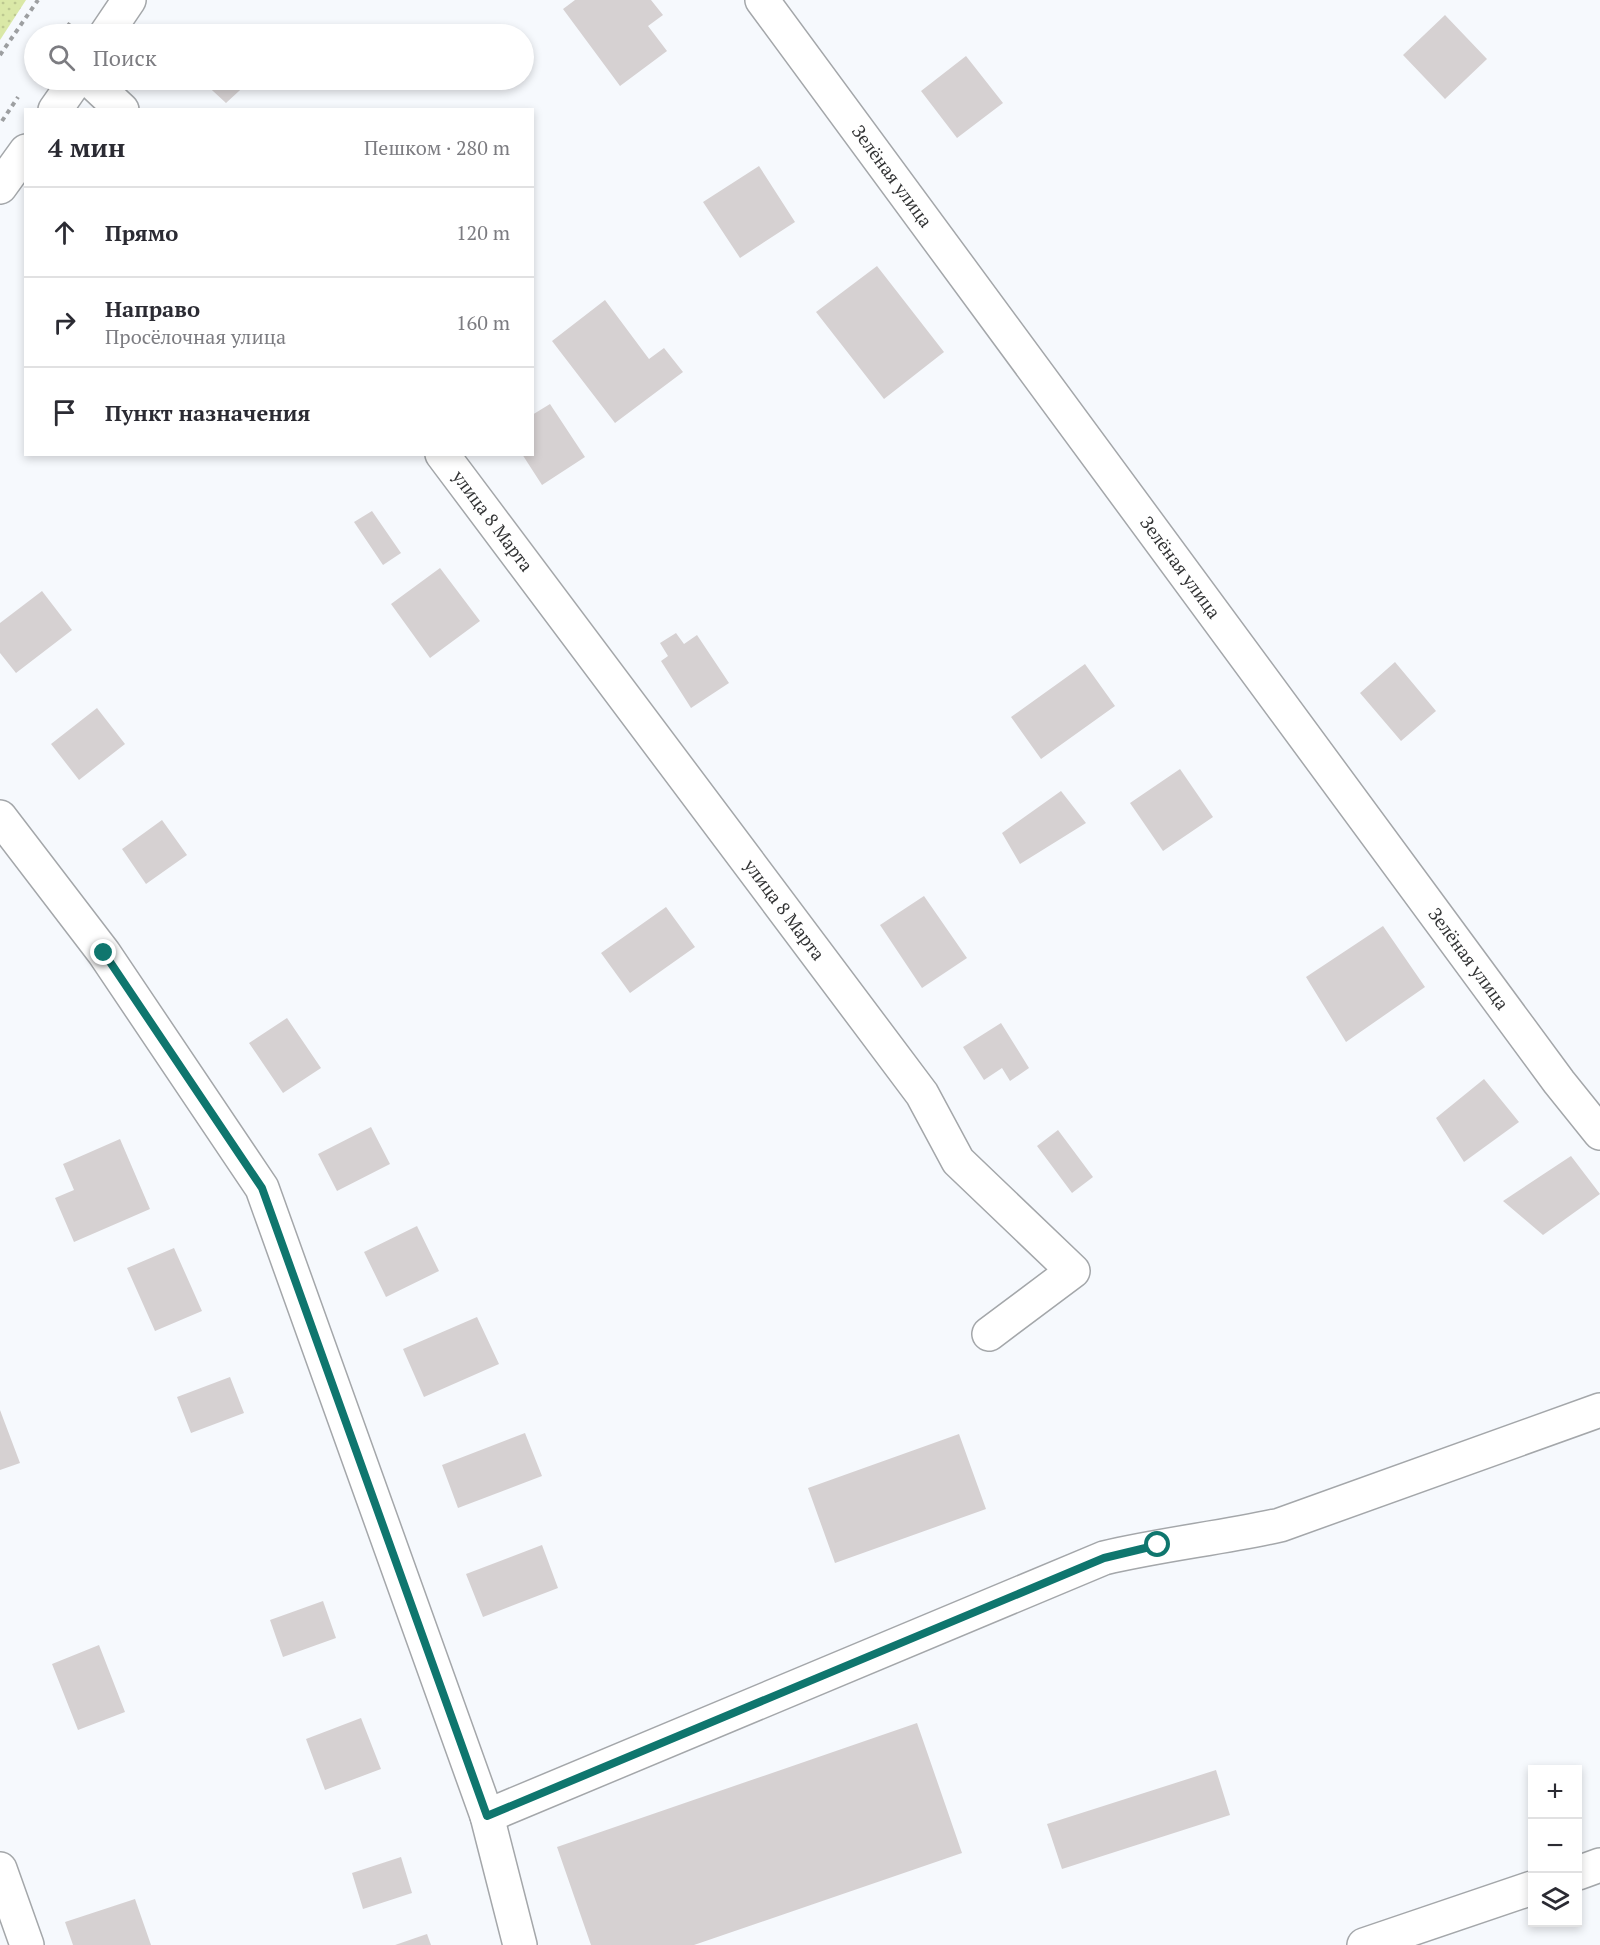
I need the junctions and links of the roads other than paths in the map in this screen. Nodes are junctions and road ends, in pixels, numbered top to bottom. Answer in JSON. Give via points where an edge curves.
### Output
{"nodes":[{"id":1,"x":129,"y":0,"type":"edge"},
{"id":2,"x":762,"y":0,"type":"edge"},
{"id":3,"x":113,"y":24,"type":"edge"},
{"id":4,"x":69,"y":90,"type":"edge"},
{"id":5,"x":101,"y":90,"type":"edge"},
{"id":6,"x":55,"y":108,"type":"edge"},
{"id":7,"x":120,"y":108,"type":"edge"},
{"id":8,"x":24,"y":154,"type":"edge"},
{"id":9,"x":0,"y":187,"type":"edge"},
{"id":10,"x":444,"y":456,"type":"edge"},
{"id":11,"x":0,"y":817,"type":"edge"},
{"id":12,"x":1600,"y":1133,"type":"edge"},
{"id":13,"x":989,"y":1334,"type":"dead end"},
{"id":14,"x":1600,"y":1410,"type":"edge"},
{"id":15,"x":487,"y":1816,"type":"junction"},
{"id":16,"x":1600,"y":1865,"type":"edge"},
{"id":17,"x":0,"y":1869,"type":"edge"},
{"id":18,"x":1582,"y":1872,"type":"edge"},
{"id":19,"x":1528,"y":1890,"type":"edge"},
{"id":20,"x":15,"y":1932,"type":"edge"},
{"id":21,"x":520,"y":1945,"type":"edge"},
{"id":22,"x":1364,"y":1945,"type":"edge"}],
"edges":[{"from":1,"to":3,"type":"street"},
{"from":2,"to":12,"type":"street","name":"Зелёная улица"},
{"from":4,"to":6,"type":"street"},
{"from":5,"to":7,"type":"street"},
{"from":8,"to":9,"type":"street"},
{"from":10,"to":13,"type":"street","name":"улица 8 Марта","via":[[922,1094],[957,1161],[1073,1271]]},
{"from":11,"to":15,"type":"street","via":[[104,953],[262,1188]]},
{"from":14,"to":15,"type":"street","via":[[1280,1525],[1104,1558]]},
{"from":15,"to":21,"type":"street"},
{"from":16,"to":18,"type":"street"},
{"from":17,"to":20,"type":"street"},
{"from":19,"to":22,"type":"street"}]}
